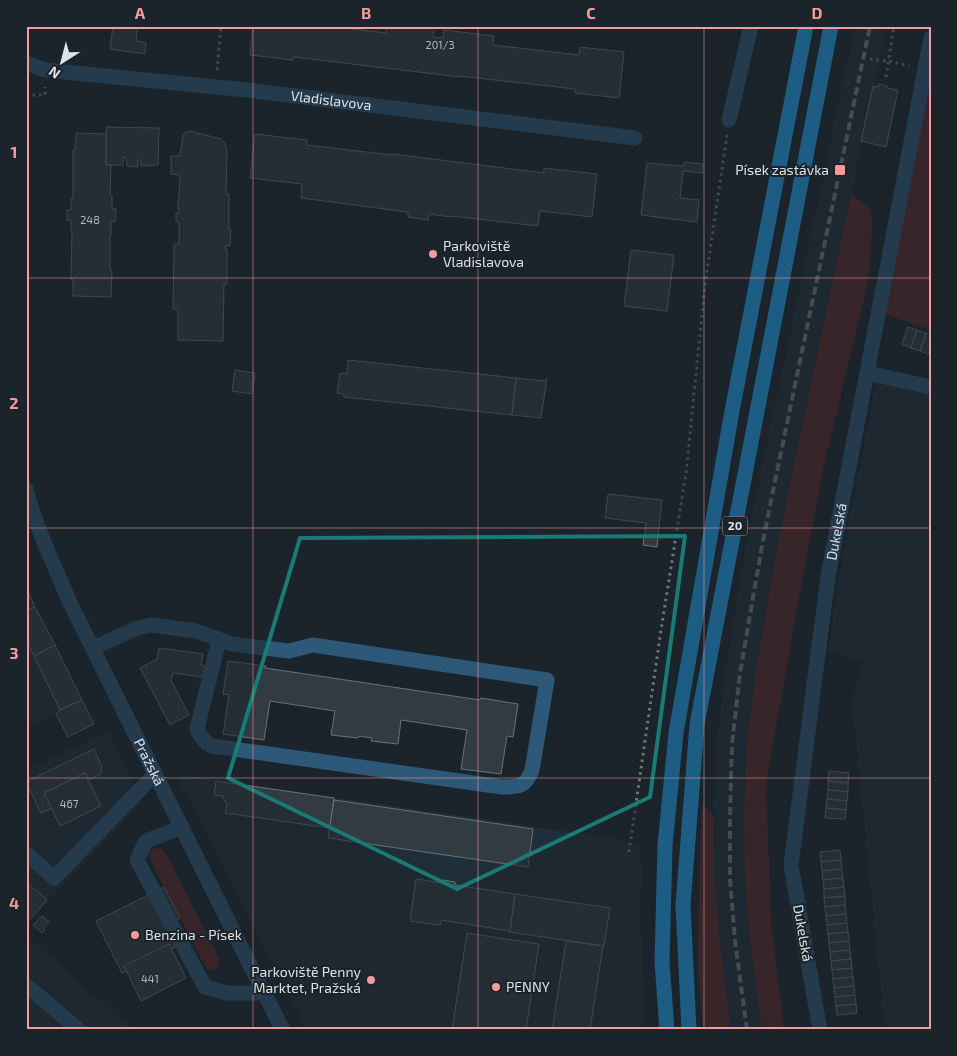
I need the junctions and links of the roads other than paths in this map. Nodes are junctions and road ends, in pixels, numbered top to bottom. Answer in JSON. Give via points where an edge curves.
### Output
{"nodes":[{"id":1,"x":751,"y":26,"type":"edge"},
{"id":2,"x":806,"y":26,"type":"edge"},
{"id":3,"x":831,"y":26,"type":"edge"},
{"id":4,"x":931,"y":38,"type":"edge"},
{"id":5,"x":26,"y":63,"type":"edge"},
{"id":6,"x":729,"y":120,"type":"road end"},
{"id":7,"x":635,"y":138,"type":"dead end"},
{"id":8,"x":867,"y":373,"type":"junction"},
{"id":9,"x":931,"y":387,"type":"edge"},
{"id":10,"x":26,"y":489,"type":"edge"},
{"id":11,"x":219,"y":640,"type":"junction"},
{"id":12,"x":93,"y":648,"type":"junction"},
{"id":13,"x":156,"y":774,"type":"junction"},
{"id":14,"x":182,"y":827,"type":"junction"},
{"id":15,"x":26,"y":853,"type":"edge"},
{"id":16,"x":26,"y":985,"type":"edge"},
{"id":17,"x":264,"y":993,"type":"junction"},
{"id":18,"x":79,"y":1030,"type":"edge"},
{"id":19,"x":283,"y":1030,"type":"edge"},
{"id":20,"x":667,"y":1030,"type":"edge"},
{"id":21,"x":689,"y":1030,"type":"edge"},
{"id":22,"x":820,"y":1030,"type":"edge"}],
"edges":[{"from":1,"to":6,"type":"street"},
{"from":2,"to":20,"type":"highway","number":"20","via":[[732,411],[676,733],[665,845],[662,962]]},
{"from":3,"to":21,"type":"highway","number":"20","via":[[697,724],[683,905]]},
{"from":4,"to":8,"type":"street","name":"Dukelská"},
{"from":5,"to":7,"type":"street","name":"Vladislavova","via":[[45,70],[247,90]]},
{"from":8,"to":9,"type":"street"},
{"from":8,"to":22,"type":"street","name":"Dukelská","via":[[828,576],[791,865]]},
{"from":10,"to":12,"type":"street","name":"Pražská","via":[[70,603]]},
{"from":11,"to":11,"type":"street","via":[[289,651],[313,644],[546,680],[529,779],[514,787],[502,787],[207,744],[197,729]]},
{"from":11,"to":12,"type":"street","via":[[196,631],[152,625],[137,628]]},
{"from":12,"to":13,"type":"street","name":"Pražská"},
{"from":13,"to":14,"type":"street","name":"Pražská"},
{"from":13,"to":15,"type":"street","via":[[54,878]]},
{"from":14,"to":17,"type":"street","name":"Pražská"},
{"from":14,"to":17,"type":"street","via":[[146,841],[137,860],[205,987],[227,993]]},
{"from":16,"to":18,"type":"street"},
{"from":17,"to":19,"type":"street","name":"Pražská"}]}
